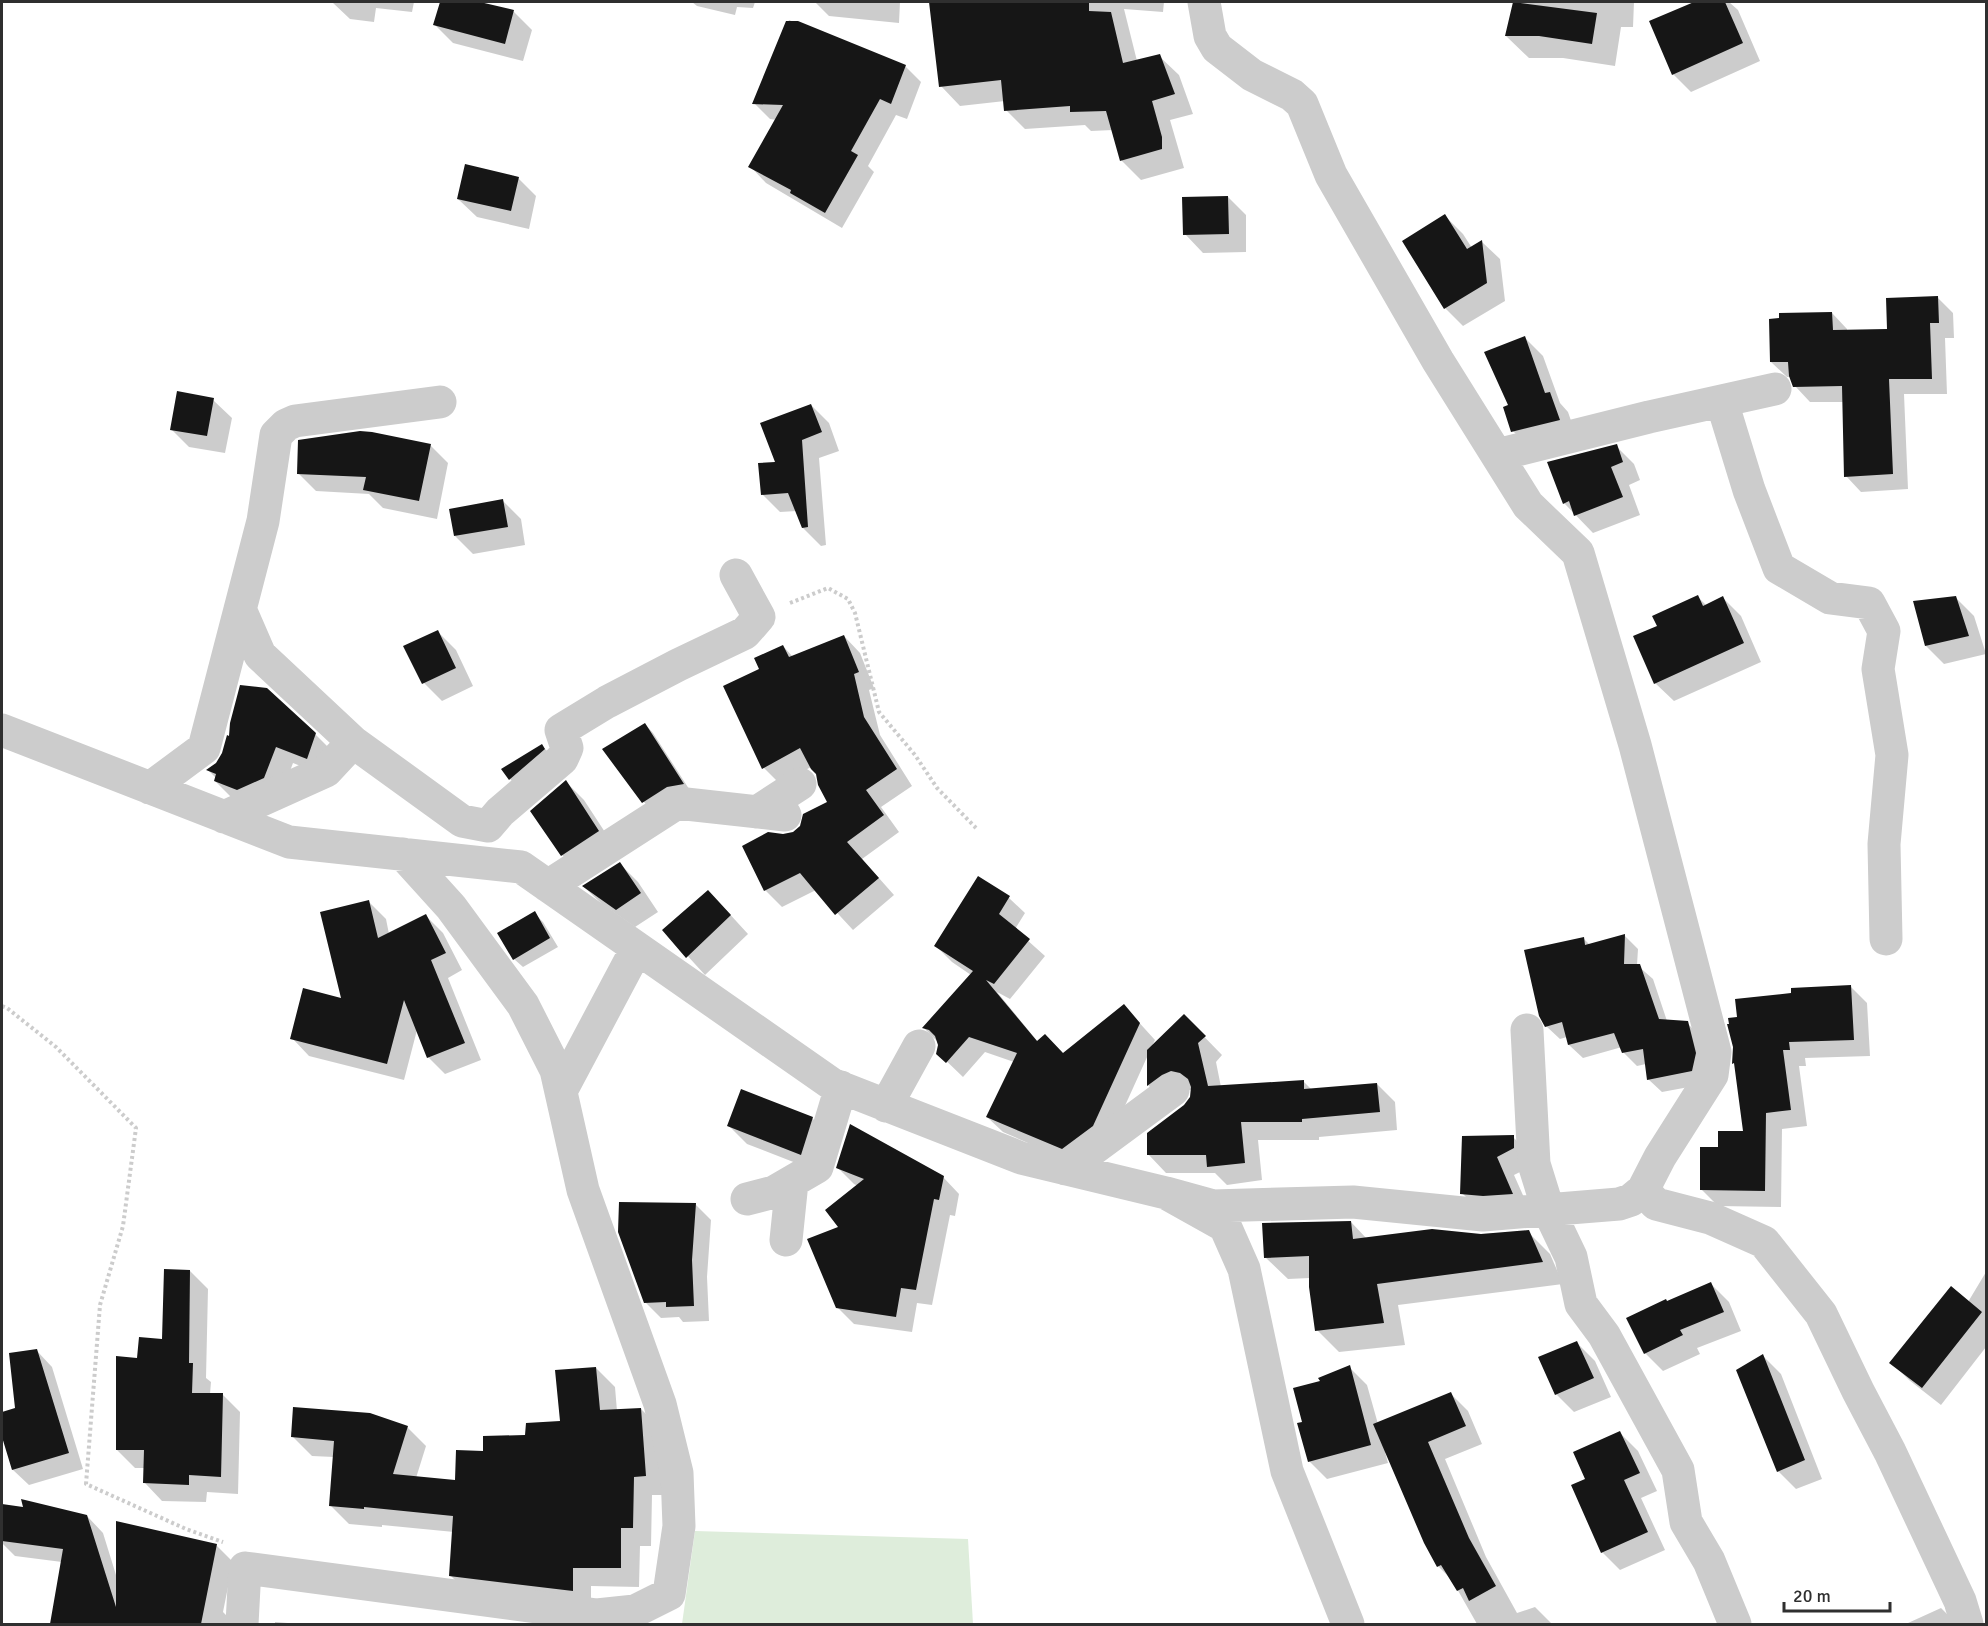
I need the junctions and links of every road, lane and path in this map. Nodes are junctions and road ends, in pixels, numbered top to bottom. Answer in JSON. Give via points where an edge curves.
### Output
{"nodes":[{"id":1,"x":1204,"y":2,"type":"edge"},
{"id":2,"x":1775,"y":389,"type":"dead end"},
{"id":3,"x":440,"y":402,"type":"dead end"},
{"id":4,"x":1722,"y":402,"type":"junction"},
{"id":5,"x":1497,"y":455,"type":"junction"},
{"id":6,"x":736,"y":575,"type":"dead end"},
{"id":7,"x":240,"y":609,"type":"junction"},
{"id":8,"x":759,"y":617,"type":"junction"},
{"id":9,"x":2,"y":730,"type":"edge"},
{"id":10,"x":353,"y":742,"type":"junction"},
{"id":11,"x":800,"y":784,"type":"dead end"},
{"id":12,"x":150,"y":788,"type":"junction"},
{"id":13,"x":224,"y":817,"type":"junction"},
{"id":14,"x":494,"y":819,"type":"junction"},
{"id":15,"x":976,"y":828,"type":"dead end"},
{"id":16,"x":403,"y":855,"type":"junction"},
{"id":17,"x":516,"y":866,"type":"junction"},
{"id":18,"x":548,"y":886,"type":"junction"},
{"id":19,"x":1886,"y":939,"type":"dead end"},
{"id":20,"x":637,"y":948,"type":"junction"},
{"id":21,"x":2,"y":1006,"type":"edge"},
{"id":22,"x":1527,"y":1030,"type":"dead end"},
{"id":23,"x":919,"y":1046,"type":"dead end"},
{"id":24,"x":841,"y":1087,"type":"junction"},
{"id":25,"x":1173,"y":1090,"type":"dead end"},
{"id":26,"x":561,"y":1091,"type":"junction"},
{"id":27,"x":886,"y":1106,"type":"junction"},
{"id":28,"x":1066,"y":1169,"type":"junction"},
{"id":29,"x":792,"y":1182,"type":"junction"},
{"id":30,"x":1643,"y":1190,"type":"junction"},
{"id":31,"x":1166,"y":1193,"type":"junction"},
{"id":32,"x":747,"y":1199,"type":"dead end"},
{"id":33,"x":1548,"y":1209,"type":"junction"},
{"id":34,"x":786,"y":1240,"type":"dead end"},
{"id":35,"x":245,"y":1568,"type":"junction"},
{"id":36,"x":242,"y":1624,"type":"edge"},
{"id":37,"x":1348,"y":1624,"type":"edge"},
{"id":38,"x":1735,"y":1624,"type":"edge"},
{"id":39,"x":1966,"y":1624,"type":"edge"}],
"edges":[{"from":1,"to":5,"type":"street","via":[[1210,36],[1217,48],[1252,75],[1302,104],[1331,175]]},
{"from":2,"to":4,"type":"street"},
{"from":3,"to":7,"type":"street","via":[[295,421],[276,435],[263,522]]},
{"from":4,"to":5,"type":"street"},
{"from":4,"to":19,"type":"street","via":[[1749,490],[1779,568],[1830,598],[1869,603],[1884,631],[1878,669],[1892,755],[1884,844]]},
{"from":5,"to":30,"type":"street","via":[[1528,505],[1578,553],[1635,746],[1715,1052],[1712,1075]]},
{"from":6,"to":8,"type":"street"},
{"from":7,"to":10,"type":"street","via":[[260,655]]},
{"from":7,"to":12,"type":"street","via":[[204,748]]},
{"from":8,"to":14,"type":"street","via":[[745,633],[561,730],[567,748],[562,759]]},
{"from":8,"to":15,"type":"path","via":[[828,588],[848,599],[855,613],[879,712],[937,788]]},
{"from":9,"to":12,"type":"street"},
{"from":10,"to":13,"type":"street","via":[[326,771]]},
{"from":10,"to":14,"type":"street","via":[[462,821],[488,826]]},
{"from":11,"to":18,"type":"street","via":[[771,814],[677,803]]},
{"from":12,"to":13,"type":"street"},
{"from":13,"to":16,"type":"street","via":[[289,842]]},
{"from":14,"to":17,"type":"street","via":[[522,859]]},
{"from":16,"to":17,"type":"street"},
{"from":16,"to":26,"type":"street","via":[[452,907],[523,1005],[556,1070]]},
{"from":17,"to":18,"type":"street"},
{"from":18,"to":20,"type":"street"},
{"from":20,"to":24,"type":"street"},
{"from":20,"to":26,"type":"street"},
{"from":21,"to":35,"type":"path","via":[[56,1047],[136,1128],[123,1226],[100,1305],[86,1484],[223,1542]]},
{"from":22,"to":33,"type":"street","via":[[1534,1164]]},
{"from":23,"to":27,"type":"street"},
{"from":24,"to":27,"type":"street"},
{"from":24,"to":29,"type":"street","via":[[817,1167]]},
{"from":25,"to":28,"type":"street"},
{"from":26,"to":35,"type":"street","via":[[583,1190],[660,1404],[677,1473],[679,1526],[669,1594],[635,1611],[597,1615]]},
{"from":27,"to":28,"type":"street","via":[[1021,1158]]},
{"from":28,"to":31,"type":"street"},
{"from":29,"to":32,"type":"street"},
{"from":29,"to":34,"type":"street"},
{"from":30,"to":33,"type":"street","via":[[1619,1204]]},
{"from":30,"to":39,"type":"street","via":[[1656,1204],[1710,1218],[1764,1242],[1821,1314],[1960,1601]]},
{"from":31,"to":33,"type":"street","via":[[1213,1206],[1353,1202],[1483,1215]]},
{"from":31,"to":37,"type":"street","via":[[1225,1226],[1244,1269],[1287,1471]]},
{"from":33,"to":38,"type":"street","via":[[1570,1257],[1581,1304],[1604,1335],[1678,1470],[1686,1522],[1709,1561]]},
{"from":35,"to":36,"type":"street"}]}
